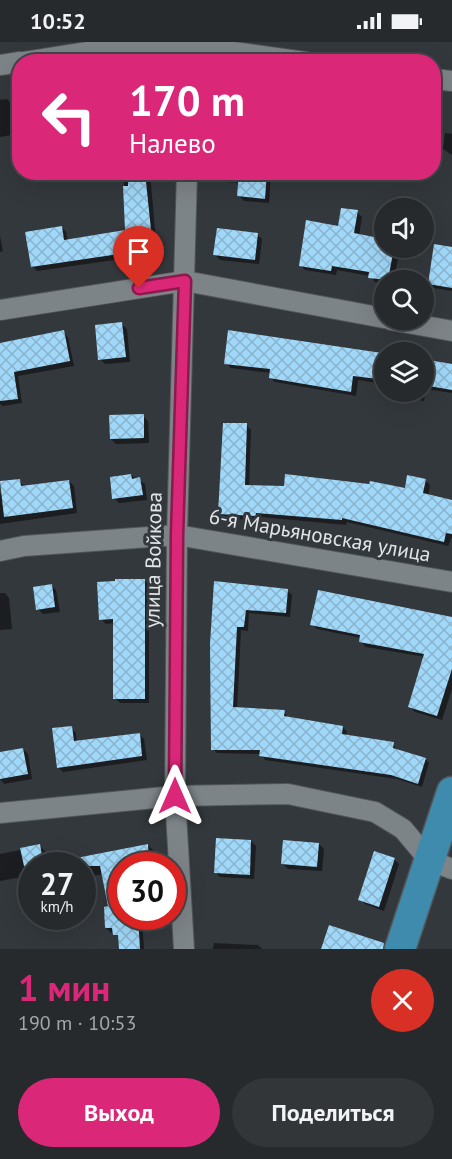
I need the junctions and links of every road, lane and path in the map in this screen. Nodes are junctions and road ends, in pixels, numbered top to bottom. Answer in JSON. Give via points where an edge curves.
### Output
{"nodes":[{"id":1,"x":190,"y":50,"type":"edge"},
{"id":2,"x":75,"y":54,"type":"edge"},
{"id":3,"x":228,"y":54,"type":"edge"},
{"id":4,"x":187,"y":180,"type":"edge"},
{"id":5,"x":185,"y":281,"type":"junction"},
{"id":6,"x":0,"y":310,"type":"edge"},
{"id":7,"x":374,"y":316,"type":"edge"},
{"id":8,"x":434,"y":328,"type":"edge"},
{"id":9,"x":452,"y":331,"type":"edge"},
{"id":10,"x":177,"y":535,"type":"junction"},
{"id":11,"x":0,"y":551,"type":"edge"},
{"id":12,"x":452,"y":582,"type":"edge"},
{"id":13,"x":452,"y":792,"type":"edge"},
{"id":14,"x":175,"y":796,"type":"junction"},
{"id":15,"x":0,"y":813,"type":"edge"},
{"id":16,"x":441,"y":864,"type":"edge"},
{"id":17,"x":184,"y":949,"type":"edge"},
{"id":18,"x":400,"y":949,"type":"edge"}],
"edges":[{"from":1,"to":2,"type":"street"},
{"from":1,"to":3,"type":"street"},
{"from":4,"to":5,"type":"street","name":"улица Войкова"},
{"from":5,"to":6,"type":"street"},
{"from":5,"to":7,"type":"street"},
{"from":5,"to":10,"type":"street","name":"улица Войкова"},
{"from":8,"to":9,"type":"street"},
{"from":10,"to":11,"type":"street","name":"6-я Марьяновская улица"},
{"from":10,"to":12,"type":"street","name":"6-я Марьяновская улица"},
{"from":10,"to":14,"type":"street","name":"улица Войкова"},
{"from":13,"to":16,"type":"main road"},
{"from":14,"to":15,"type":"street"},
{"from":14,"to":16,"type":"street","via":[[288,794],[375,812],[402,829]]},
{"from":14,"to":17,"type":"street","name":"улица Войкова"},
{"from":16,"to":18,"type":"main road"}]}
